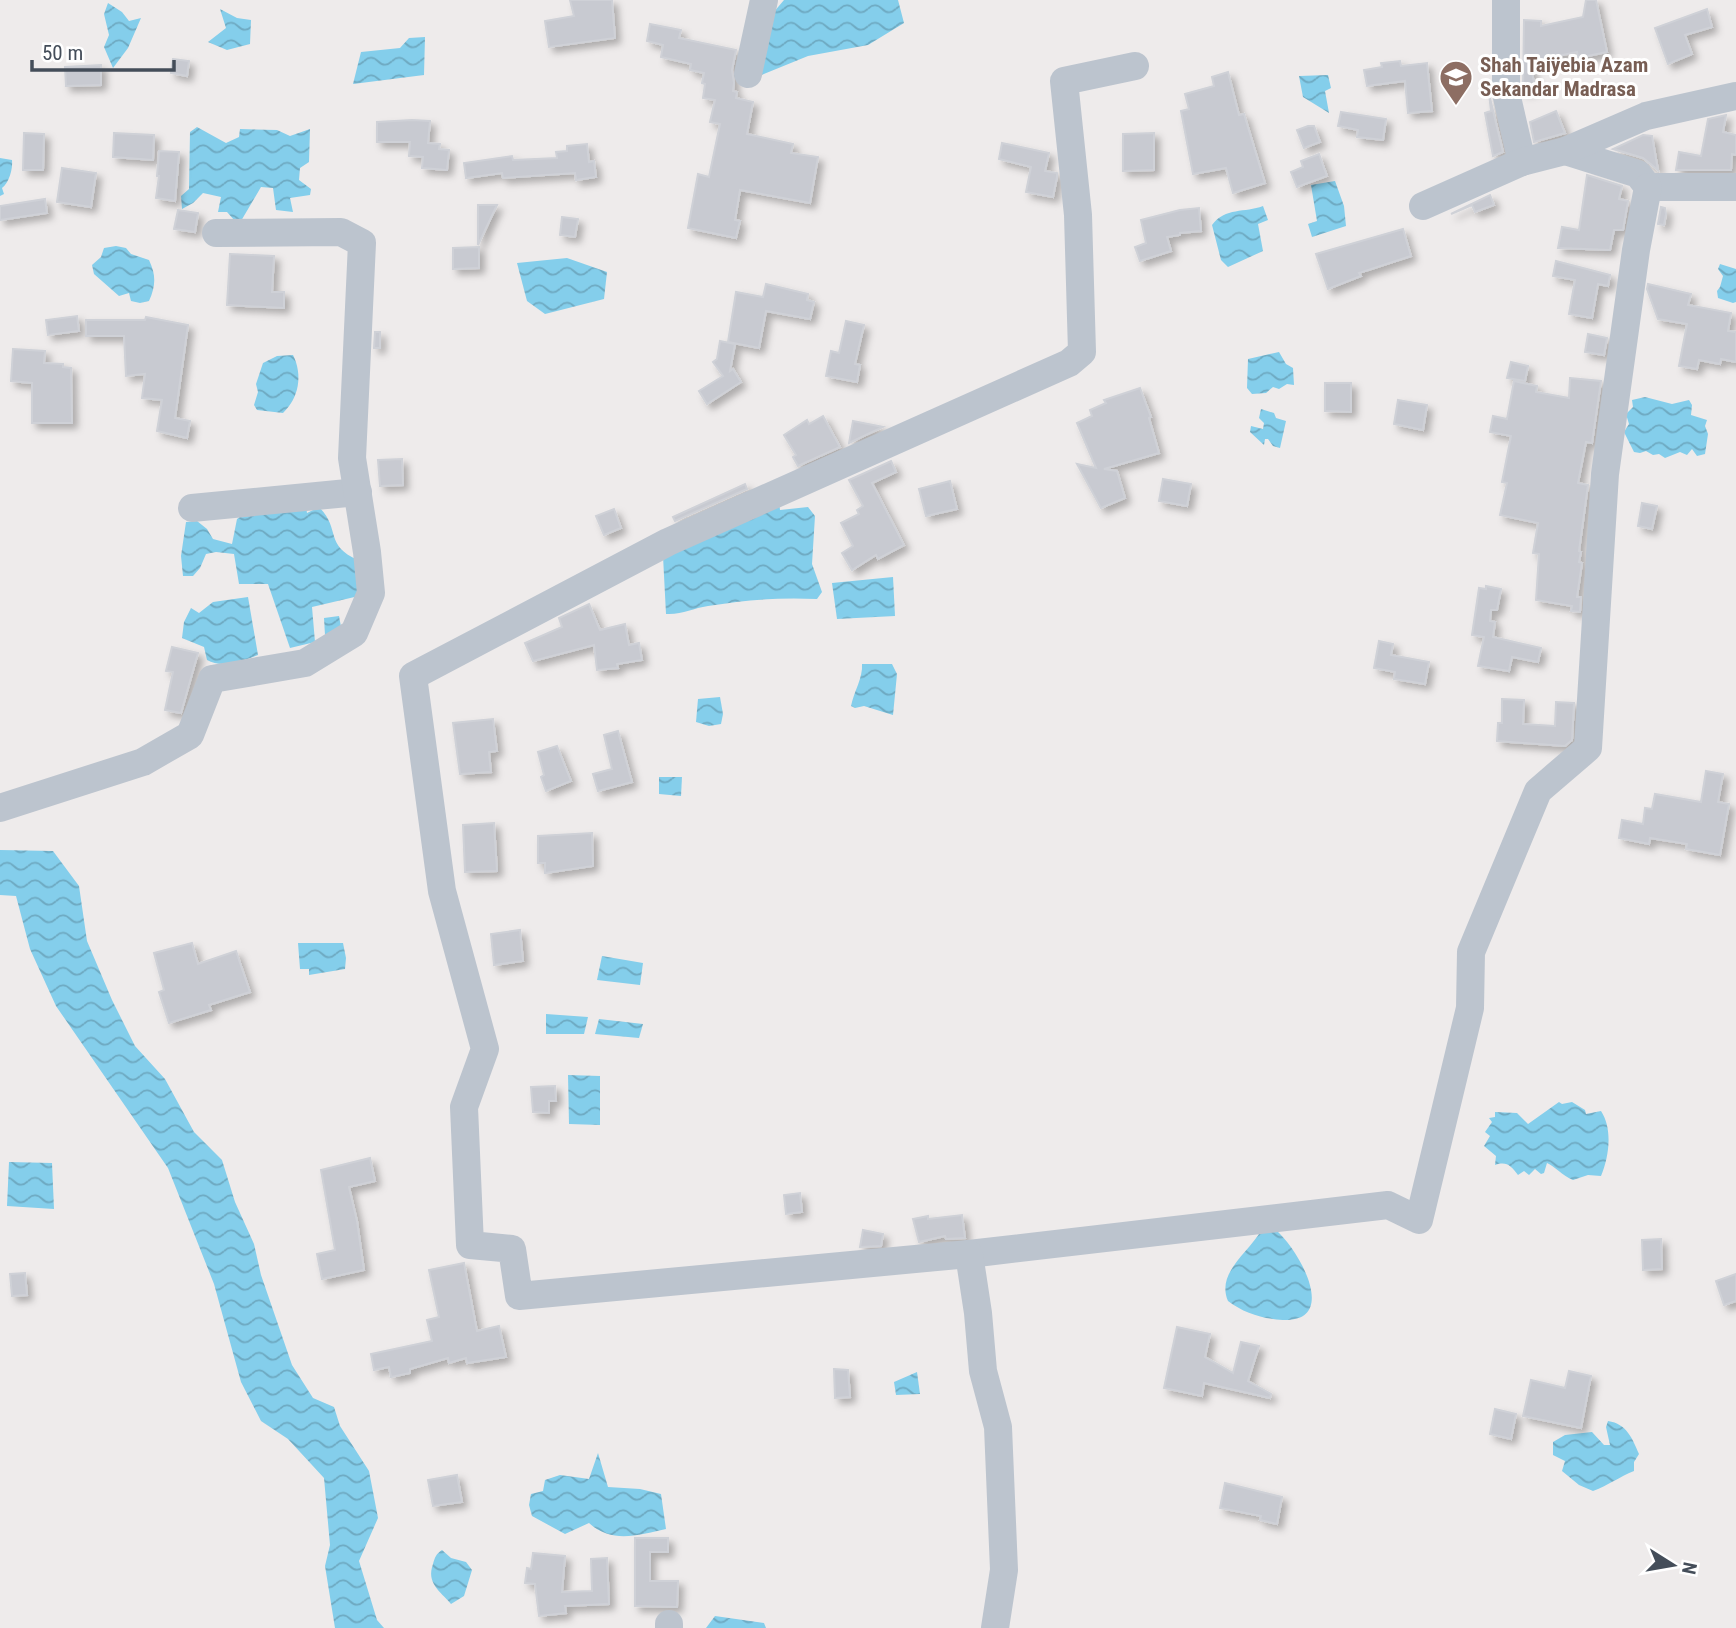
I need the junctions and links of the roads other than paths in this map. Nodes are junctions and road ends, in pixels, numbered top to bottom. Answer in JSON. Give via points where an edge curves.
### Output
{"nodes":[{"id":1,"x":764,"y":0,"type":"edge"},
{"id":2,"x":1506,"y":0,"type":"edge"},
{"id":3,"x":1135,"y":66,"type":"dead end"},
{"id":4,"x":748,"y":74,"type":"dead end"},
{"id":5,"x":1736,"y":96,"type":"edge"},
{"id":6,"x":1565,"y":151,"type":"junction"},
{"id":7,"x":1522,"y":162,"type":"junction"},
{"id":8,"x":1648,"y":187,"type":"junction"},
{"id":9,"x":1736,"y":187,"type":"edge"},
{"id":10,"x":1423,"y":206,"type":"dead end"},
{"id":11,"x":216,"y":233,"type":"dead end"},
{"id":12,"x":358,"y":492,"type":"junction"},
{"id":13,"x":192,"y":508,"type":"dead end"},
{"id":14,"x":0,"y":808,"type":"edge"},
{"id":15,"x":969,"y":1254,"type":"junction"},
{"id":16,"x":995,"y":1628,"type":"edge"}],
"edges":[{"from":1,"to":4,"type":"street"},
{"from":2,"to":7,"type":"street","via":[[1506,93]]},
{"from":3,"to":15,"type":"street","via":[[1064,81],[1078,215],[1082,352],[1069,363],[668,542],[413,676],[442,891],[485,1049],[464,1107],[470,1245],[512,1249],[519,1296]]},
{"from":5,"to":6,"type":"street","via":[[1646,116]]},
{"from":6,"to":7,"type":"street"},
{"from":6,"to":8,"type":"street","via":[[1638,174]]},
{"from":7,"to":10,"type":"street"},
{"from":8,"to":9,"type":"street"},
{"from":8,"to":15,"type":"street","via":[[1605,474],[1588,748],[1538,791],[1471,952],[1470,1008],[1419,1220],[1388,1205]]},
{"from":11,"to":12,"type":"street","via":[[341,232],[362,243],[352,458]]},
{"from":12,"to":13,"type":"street"},
{"from":12,"to":14,"type":"street","via":[[371,593],[354,633],[305,663],[212,679],[190,735],[143,762]]},
{"from":15,"to":16,"type":"street","via":[[983,1371],[999,1438],[1004,1570]]}]}
